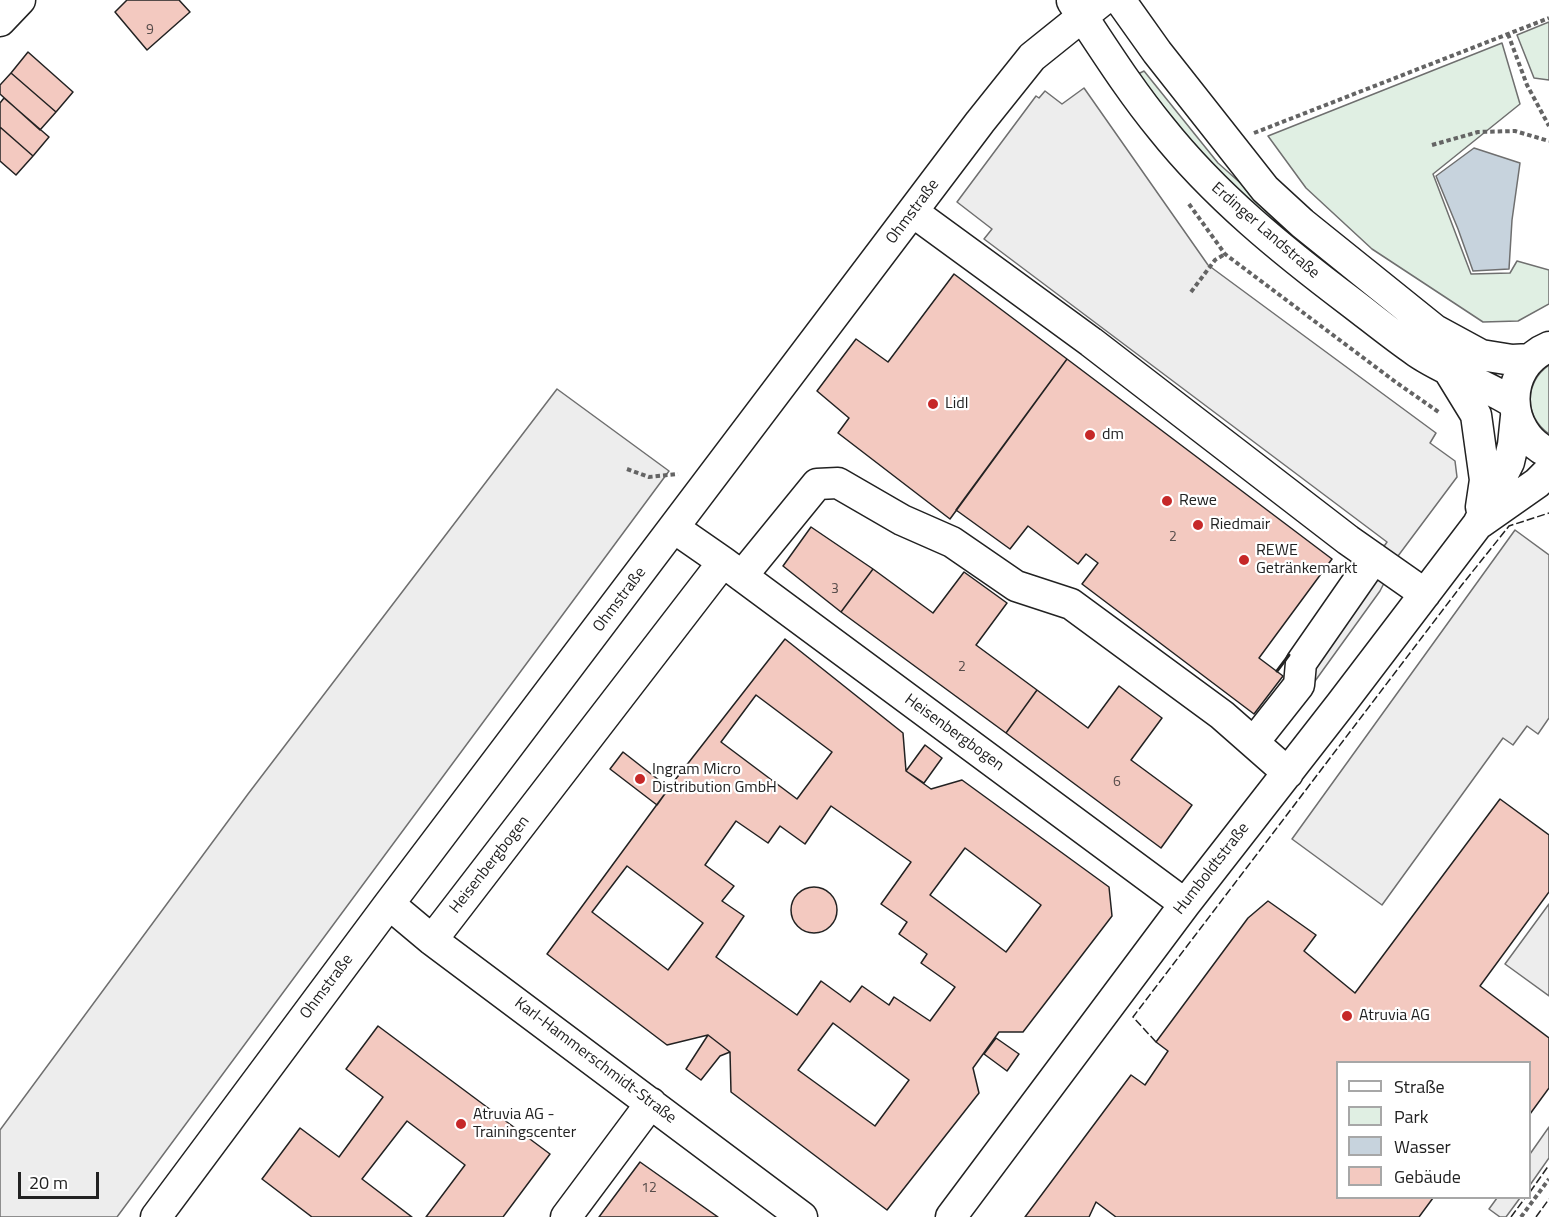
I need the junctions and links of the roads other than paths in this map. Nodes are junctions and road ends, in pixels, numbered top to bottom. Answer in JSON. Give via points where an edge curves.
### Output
{"nodes":[{"id":1,"x":20,"y":0,"type":"edge"},
{"id":2,"x":1120,"y":0,"type":"edge"},
{"id":3,"x":1085,"y":6,"type":"edge"},
{"id":4,"x":0,"y":21,"type":"edge"},
{"id":5,"x":913,"y":212,"type":"junction"},
{"id":6,"x":1540,"y":353,"type":"edge"},
{"id":7,"x":1449,"y":371,"type":"junction"},
{"id":8,"x":1515,"y":410,"type":"junction"},
{"id":9,"x":1549,"y":453,"type":"edge"},
{"id":10,"x":1549,"y":471,"type":"edge"},
{"id":11,"x":1478,"y":524,"type":"junction"},
{"id":12,"x":674,"y":528,"type":"junction"},
{"id":13,"x":1374,"y":558,"type":"junction"},
{"id":14,"x":732,"y":569,"type":"junction"},
{"id":15,"x":1425,"y":594,"type":"junction"},
{"id":16,"x":1254,"y":742,"type":"junction"},
{"id":17,"x":1288,"y":772,"type":"junction"},
{"id":18,"x":389,"y":904,"type":"junction"},
{"id":19,"x":1185,"y":904,"type":"junction"},
{"id":20,"x":432,"y":940,"type":"junction"},
{"id":21,"x":651,"y":1103,"type":"junction"},
{"id":22,"x":156,"y":1217,"type":"edge"},
{"id":23,"x":566,"y":1217,"type":"edge"},
{"id":24,"x":802,"y":1217,"type":"edge"},
{"id":25,"x":951,"y":1217,"type":"edge"}],
"edges":[{"from":1,"to":4,"type":"street"},
{"from":2,"to":6,"type":"street","name":"Erdinger Landstraße","via":[[1265,189],[1302,223],[1435,330],[1481,355],[1512,360]]},
{"from":3,"to":5,"type":"street","name":"Ohmstraße","via":[[1032,57]]},
{"from":3,"to":7,"type":"street","name":"Erdinger Landstraße","via":[[1121,76],[1161,129],[1208,181],[1301,265],[1418,353]]},
{"from":5,"to":12,"type":"street","name":"Ohmstraße"},
{"from":5,"to":13,"type":"street"},
{"from":6,"to":8,"type":"street","name":"Erdinger Landstraße","via":[[1521,372],[1515,387]]},
{"from":7,"to":8,"type":"street","name":"Erdinger Landstraße","via":[[1497,392]]},
{"from":7,"to":11,"type":"street","name":"Humboldtstraße","via":[[1476,416],[1485,480]]},
{"from":8,"to":9,"type":"street","name":"Erdinger Landstraße","via":[[1529,440]]},
{"from":8,"to":11,"type":"street","name":"Humboldtstraße","via":[[1509,462]]},
{"from":10,"to":11,"type":"street","name":"Humboldtstraße"},
{"from":11,"to":15,"type":"street","name":"Humboldtstraße"},
{"from":12,"to":14,"type":"street","name":"Heisenbergbogen"},
{"from":12,"to":18,"type":"street","name":"Ohmstraße"},
{"from":13,"to":15,"type":"street"},
{"from":13,"to":16,"type":"street","via":[[1301,663],[1299,685]]},
{"from":14,"to":16,"type":"street","via":[[817,484],[838,483],[902,520],[952,542],[1016,586],[1071,604]]},
{"from":14,"to":19,"type":"street","name":"Heisenbergbogen"},
{"from":14,"to":20,"type":"street","name":"Heisenbergbogen"},
{"from":15,"to":17,"type":"street","name":"Humboldtstraße"},
{"from":16,"to":17,"type":"street"},
{"from":17,"to":19,"type":"street","name":"Humboldtstraße"},
{"from":18,"to":20,"type":"street","name":"Karl-Hammerschmidt-Straße"},
{"from":18,"to":22,"type":"street","name":"Ohmstraße"},
{"from":19,"to":25,"type":"street","name":"Humboldtstraße"},
{"from":20,"to":21,"type":"street","name":"Karl-Hammerschmidt-Straße"},
{"from":21,"to":23,"type":"street"},
{"from":21,"to":24,"type":"street","name":"Karl-Hammerschmidt-Straße"}]}
